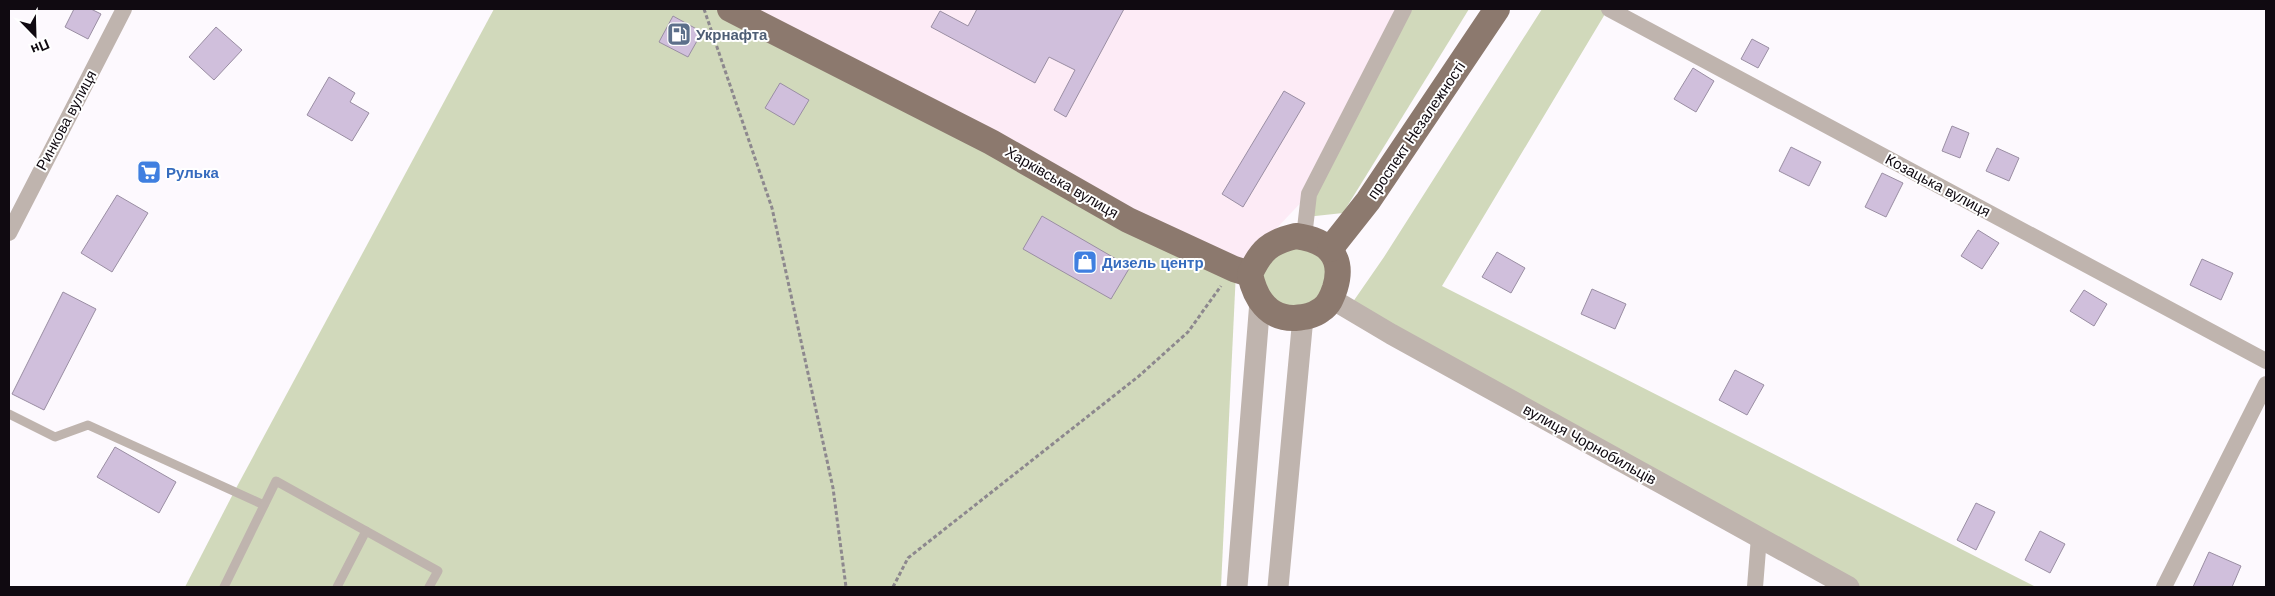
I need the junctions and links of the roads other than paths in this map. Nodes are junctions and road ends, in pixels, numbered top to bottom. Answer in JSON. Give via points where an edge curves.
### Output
{"nodes":[{"id":1,"x":730,"y":9,"type":"edge"},
{"id":2,"x":1404,"y":9,"type":"edge"},
{"id":3,"x":1497,"y":9,"type":"edge"},
{"id":4,"x":1609,"y":9,"type":"edge"},
{"id":5,"x":120,"y":10,"type":"edge"},
{"id":6,"x":13,"y":212,"type":"edge"},
{"id":7,"x":9,"y":233,"type":"edge"},
{"id":8,"x":1304,"y":238,"type":"junction"},
{"id":9,"x":1330,"y":249,"type":"junction"},
{"id":10,"x":1242,"y":272,"type":"junction"},
{"id":11,"x":1332,"y":298,"type":"junction"},
{"id":12,"x":1260,"y":301,"type":"junction"},
{"id":13,"x":1303,"y":317,"type":"junction"},
{"id":14,"x":2266,"y":361,"type":"edge"},
{"id":15,"x":2266,"y":384,"type":"edge"},
{"id":16,"x":9,"y":414,"type":"edge"},
{"id":17,"x":264,"y":505,"type":"junction"},
{"id":18,"x":366,"y":531,"type":"junction"},
{"id":19,"x":1759,"y":537,"type":"junction"},
{"id":20,"x":224,"y":587,"type":"edge"},
{"id":21,"x":337,"y":587,"type":"edge"},
{"id":22,"x":429,"y":587,"type":"edge"},
{"id":23,"x":1237,"y":587,"type":"edge"},
{"id":24,"x":1278,"y":587,"type":"edge"},
{"id":25,"x":1755,"y":587,"type":"edge"},
{"id":26,"x":1849,"y":587,"type":"edge"},
{"id":27,"x":2164,"y":587,"type":"edge"}],
"edges":[{"from":1,"to":10,"type":"main road","name":"Харківська вулиця","via":[[992,142],[1128,220]]},
{"from":2,"to":8,"type":"street","via":[[1309,194]]},
{"from":3,"to":9,"type":"main road","name":"проспект Незалежності","via":[[1368,202]]},
{"from":4,"to":14,"type":"street","name":"Козацька вулиця"},
{"from":5,"to":6,"type":"street","name":"Ринкова вулиця"},
{"from":6,"to":7,"type":"street","name":"Ринкова вулиця"},
{"from":8,"to":9,"type":"main road","via":[[1313,238]]},
{"from":8,"to":10,"type":"main road","via":[[1296,236],[1278,240]]},
{"from":9,"to":11,"type":"main road","via":[[1337,262],[1338,279]]},
{"from":10,"to":12,"type":"main road"},
{"from":11,"to":13,"type":"main road","via":[[1321,310]]},
{"from":11,"to":19,"type":"street","name":"вулиця Чорнобильців","via":[[1391,334]]},
{"from":12,"to":13,"type":"main road","via":[[1276,315]]},
{"from":12,"to":23,"type":"street"},
{"from":13,"to":24,"type":"street"},
{"from":15,"to":27,"type":"street"},
{"from":16,"to":17,"type":"lane","via":[[55,437],[88,425]]},
{"from":17,"to":18,"type":"lane","via":[[276,481]]},
{"from":17,"to":20,"type":"lane"},
{"from":18,"to":21,"type":"lane"},
{"from":18,"to":22,"type":"lane","via":[[438,571]]},
{"from":19,"to":25,"type":"street"},
{"from":19,"to":26,"type":"street","name":"вулиця Чорнобильців"}]}
